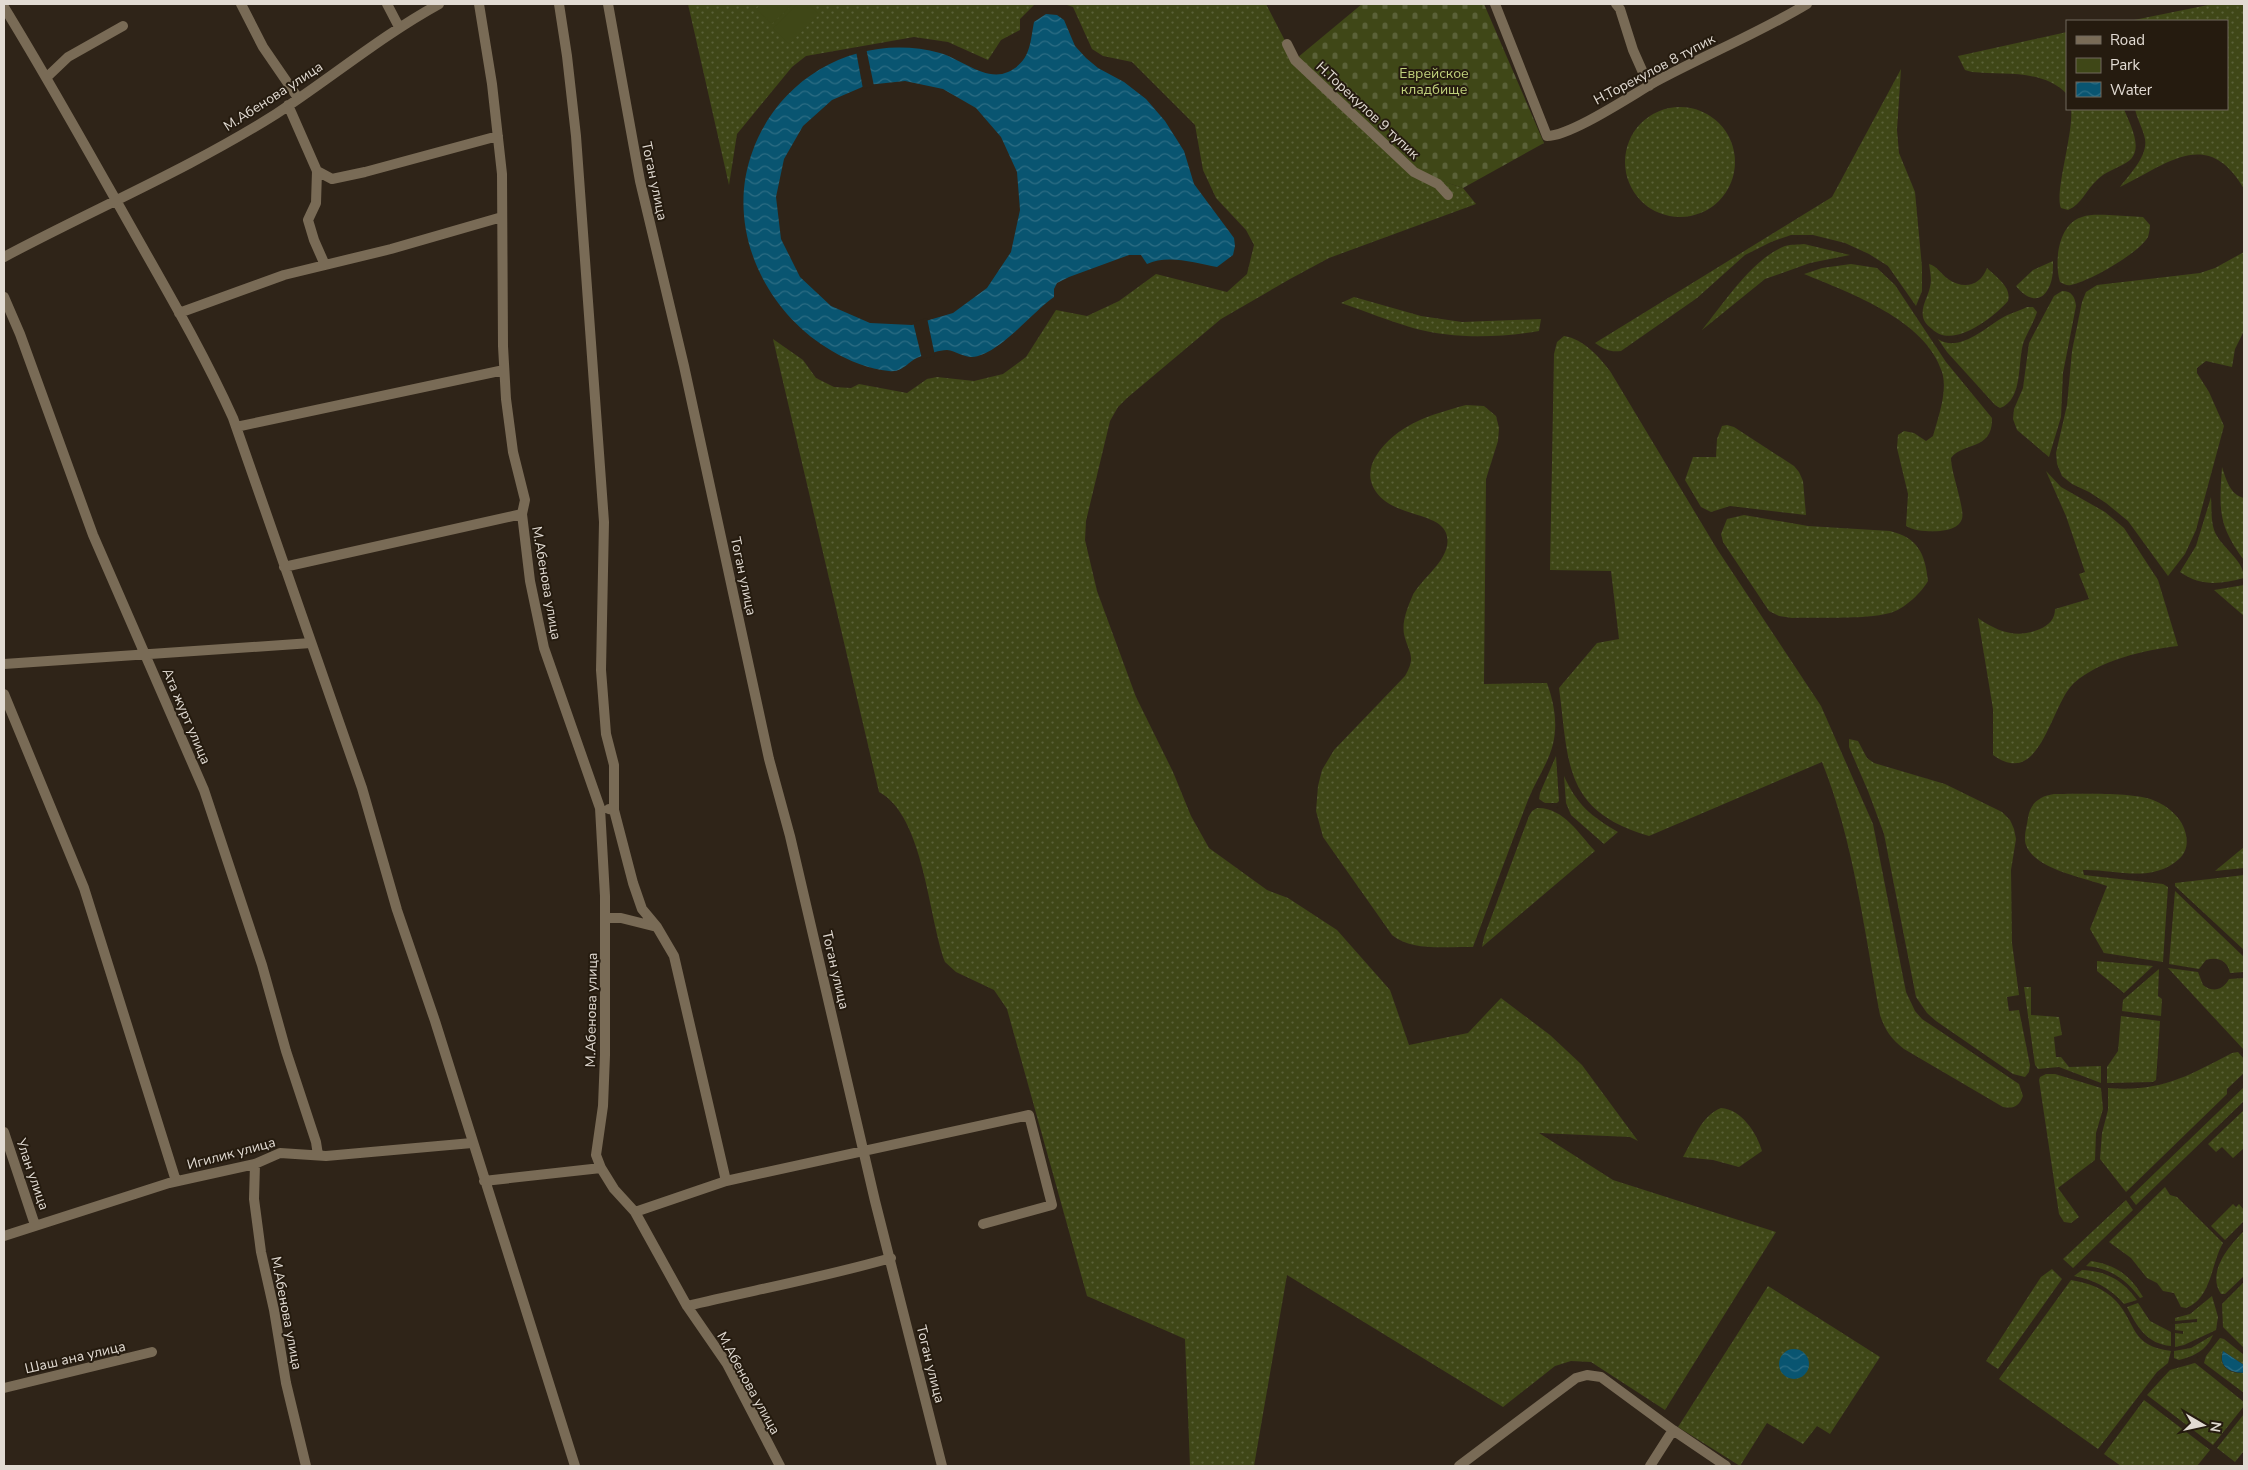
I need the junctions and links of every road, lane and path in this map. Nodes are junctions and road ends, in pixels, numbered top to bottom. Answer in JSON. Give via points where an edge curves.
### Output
{"nodes":[{"id":1,"x":240,"y":4,"type":"edge"},
{"id":2,"x":387,"y":4,"type":"edge"},
{"id":3,"x":439,"y":4,"type":"edge"},
{"id":4,"x":479,"y":4,"type":"edge"},
{"id":5,"x":559,"y":4,"type":"edge"},
{"id":6,"x":608,"y":4,"type":"edge"},
{"id":7,"x":1495,"y":4,"type":"edge"},
{"id":8,"x":1616,"y":4,"type":"edge"},
{"id":9,"x":1808,"y":4,"type":"edge"},
{"id":10,"x":4,"y":7,"type":"edge"},
{"id":11,"x":123,"y":26,"type":"dead end"},
{"id":12,"x":399,"y":27,"type":"junction"},
{"id":13,"x":1287,"y":44,"type":"dead end"},
{"id":14,"x":47,"y":77,"type":"junction"},
{"id":15,"x":1649,"y":86,"type":"junction"},
{"id":16,"x":298,"y":98,"type":"junction"},
{"id":17,"x":288,"y":105,"type":"junction"},
{"id":18,"x":498,"y":136,"type":"junction"},
{"id":19,"x":317,"y":171,"type":"junction"},
{"id":20,"x":1448,"y":195,"type":"dead end"},
{"id":21,"x":116,"y":200,"type":"junction"},
{"id":22,"x":502,"y":217,"type":"junction"},
{"id":23,"x":4,"y":257,"type":"edge"},
{"id":24,"x":325,"y":265,"type":"junction"},
{"id":25,"x":4,"y":296,"type":"edge"},
{"id":26,"x":179,"y":313,"type":"junction"},
{"id":27,"x":504,"y":370,"type":"junction"},
{"id":28,"x":236,"y":427,"type":"junction"},
{"id":29,"x":522,"y":514,"type":"junction"},
{"id":30,"x":284,"y":567,"type":"junction"},
{"id":31,"x":312,"y":643,"type":"junction"},
{"id":32,"x":146,"y":655,"type":"junction"},
{"id":33,"x":4,"y":664,"type":"edge"},
{"id":34,"x":4,"y":694,"type":"edge"},
{"id":35,"x":600,"y":808,"type":"junction"},
{"id":36,"x":614,"y":810,"type":"junction"},
{"id":37,"x":606,"y":918,"type":"junction"},
{"id":38,"x":657,"y":927,"type":"junction"},
{"id":39,"x":4,"y":1132,"type":"edge"},
{"id":40,"x":472,"y":1143,"type":"junction"},
{"id":41,"x":865,"y":1151,"type":"junction"},
{"id":42,"x":318,"y":1155,"type":"junction"},
{"id":43,"x":255,"y":1164,"type":"junction"},
{"id":44,"x":601,"y":1168,"type":"junction"},
{"id":45,"x":484,"y":1181,"type":"junction"},
{"id":46,"x":726,"y":1181,"type":"junction"},
{"id":47,"x":176,"y":1182,"type":"junction"},
{"id":48,"x":634,"y":1212,"type":"junction"},
{"id":49,"x":983,"y":1224,"type":"dead end"},
{"id":50,"x":35,"y":1226,"type":"junction"},
{"id":51,"x":4,"y":1236,"type":"edge"},
{"id":52,"x":891,"y":1258,"type":"junction"},
{"id":53,"x":687,"y":1306,"type":"junction"},
{"id":54,"x":152,"y":1352,"type":"dead end"},
{"id":55,"x":4,"y":1388,"type":"edge"},
{"id":56,"x":1673,"y":1430,"type":"junction"},
{"id":57,"x":306,"y":1466,"type":"edge"},
{"id":58,"x":575,"y":1466,"type":"edge"},
{"id":59,"x":780,"y":1466,"type":"edge"},
{"id":60,"x":942,"y":1466,"type":"edge"},
{"id":61,"x":1459,"y":1466,"type":"edge"},
{"id":62,"x":1650,"y":1466,"type":"edge"},
{"id":63,"x":1726,"y":1466,"type":"edge"}],
"edges":[{"from":1,"to":16,"type":"street","via":[[263,47]]},
{"from":2,"to":12,"type":"street"},
{"from":3,"to":12,"type":"street","name":"М.Абенова улица"},
{"from":4,"to":18,"type":"street","name":"М.Абенова улица"},
{"from":5,"to":36,"type":"street","via":[[576,136],[603,512],[601,670],[606,734],[614,765]]},
{"from":6,"to":41,"type":"street","name":"Тоган улица","via":[[640,181],[684,366],[769,759]]},
{"from":7,"to":15,"type":"street","name":"Н.Торекулов 8 тупик","via":[[1547,136],[1576,126]]},
{"from":8,"to":15,"type":"street"},
{"from":9,"to":15,"type":"street","name":"Н.Торекулов 8 тупик"},
{"from":10,"to":14,"type":"street"},
{"from":11,"to":14,"type":"street","via":[[68,57]]},
{"from":12,"to":16,"type":"street","name":"М.Абенова улица"},
{"from":13,"to":20,"type":"street","name":"Н.Торекулов 9 тупик","via":[[1295,60],[1414,172],[1438,184]]},
{"from":14,"to":21,"type":"street"},
{"from":16,"to":17,"type":"street","name":"М.Абенова улица"},
{"from":17,"to":19,"type":"street"},
{"from":17,"to":21,"type":"street","name":"М.Абенова улица","via":[[205,155]]},
{"from":18,"to":19,"type":"street","via":[[332,179]]},
{"from":18,"to":22,"type":"street","name":"М.Абенова улица"},
{"from":19,"to":24,"type":"street","via":[[316,203],[308,220]]},
{"from":21,"to":23,"type":"street","name":"М.Абенова улица"},
{"from":21,"to":26,"type":"street"},
{"from":22,"to":24,"type":"street"},
{"from":22,"to":27,"type":"street","name":"М.Абенова улица"},
{"from":24,"to":26,"type":"street","via":[[284,275]]},
{"from":25,"to":32,"type":"street","name":"Ата журт улица","via":[[93,535]]},
{"from":26,"to":28,"type":"street","via":[[216,381]]},
{"from":27,"to":28,"type":"street"},
{"from":27,"to":29,"type":"street","name":"М.Абенова улица","via":[[513,452],[525,500]]},
{"from":28,"to":30,"type":"street"},
{"from":29,"to":30,"type":"street","name":"М.Абенова улица"},
{"from":29,"to":35,"type":"street","name":"М.Абенова улица","via":[[530,581],[544,648]]},
{"from":30,"to":31,"type":"street"},
{"from":31,"to":32,"type":"street"},
{"from":31,"to":40,"type":"street","via":[[362,788],[397,910]]},
{"from":32,"to":33,"type":"street"},
{"from":32,"to":42,"type":"street","name":"Ата журт улица","via":[[204,790],[262,965]]},
{"from":34,"to":47,"type":"street","via":[[84,888]]},
{"from":35,"to":36,"type":"street"},
{"from":35,"to":37,"type":"street","name":"М.Абенова улица"},
{"from":36,"to":38,"type":"street","via":[[642,909]]},
{"from":37,"to":38,"type":"street","via":[[621,918]]},
{"from":37,"to":44,"type":"street","name":"М.Абенова улица","via":[[603,1106],[596,1155]]},
{"from":38,"to":46,"type":"street","via":[[674,956]]},
{"from":39,"to":50,"type":"street","name":"Улан улица"},
{"from":40,"to":42,"type":"street","name":"Игилик улица"},
{"from":40,"to":45,"type":"street"},
{"from":41,"to":46,"type":"street"},
{"from":41,"to":49,"type":"street","via":[[1029,1115],[1052,1205]]},
{"from":41,"to":52,"type":"street","name":"Тоган улица"},
{"from":42,"to":43,"type":"street","name":"Игилик улица","via":[[280,1153]]},
{"from":43,"to":47,"type":"street","name":"Игилик улица"},
{"from":43,"to":57,"type":"street","name":"М.Абенова улица","via":[[254,1199],[261,1252]]},
{"from":44,"to":45,"type":"street"},
{"from":44,"to":48,"type":"street","name":"М.Абенова улица"},
{"from":45,"to":58,"type":"street"},
{"from":46,"to":48,"type":"street"},
{"from":47,"to":50,"type":"street","name":"Игилик улица"},
{"from":48,"to":53,"type":"street","name":"М.Абенова улица"},
{"from":50,"to":51,"type":"street","name":"Игилик улица"},
{"from":52,"to":53,"type":"street"},
{"from":52,"to":60,"type":"street","name":"Тоган улица"},
{"from":53,"to":59,"type":"street","name":"М.Абенова улица","via":[[727,1364]]},
{"from":54,"to":55,"type":"street","name":"Шаш ана улица"},
{"from":56,"to":61,"type":"street","via":[[1601,1377],[1587,1375],[1576,1378]]},
{"from":56,"to":62,"type":"street"},
{"from":56,"to":63,"type":"street"}]}
